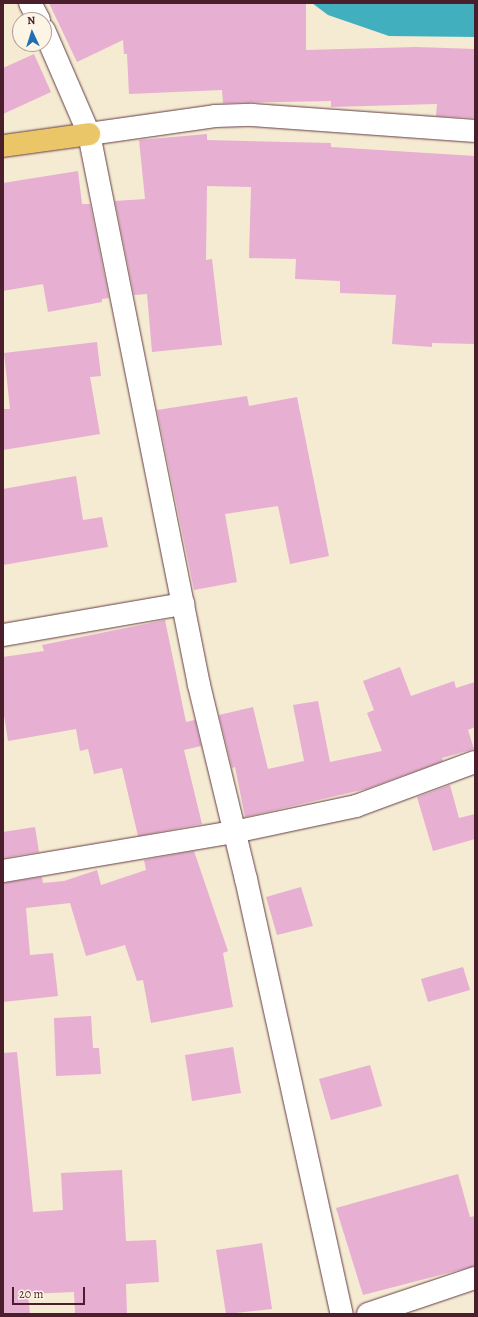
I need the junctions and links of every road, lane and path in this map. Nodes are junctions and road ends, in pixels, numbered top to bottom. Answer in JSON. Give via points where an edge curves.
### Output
{"nodes":[{"id":1,"x":30,"y":3,"type":"edge"},
{"id":2,"x":35,"y":12,"type":"edge"},
{"id":3,"x":52,"y":48,"type":"edge"},
{"id":4,"x":475,"y":131,"type":"edge"},
{"id":5,"x":89,"y":134,"type":"junction"},
{"id":6,"x":3,"y":146,"type":"edge"},
{"id":7,"x":183,"y":604,"type":"junction"},
{"id":8,"x":3,"y":635,"type":"edge"},
{"id":9,"x":475,"y":762,"type":"edge"},
{"id":10,"x":234,"y":832,"type":"junction"},
{"id":11,"x":3,"y":871,"type":"edge"},
{"id":12,"x":475,"y":1278,"type":"edge"},
{"id":13,"x":342,"y":1314,"type":"edge"},
{"id":14,"x":368,"y":1314,"type":"edge"}],
"edges":[{"from":1,"to":2,"type":"street"},
{"from":3,"to":5,"type":"street"},
{"from":4,"to":5,"type":"street","via":[[252,115],[215,116]]},
{"from":5,"to":6,"type":"highway"},
{"from":5,"to":7,"type":"street"},
{"from":7,"to":8,"type":"street"},
{"from":7,"to":10,"type":"street"},
{"from":9,"to":10,"type":"street","via":[[356,806]]},
{"from":10,"to":11,"type":"street"},
{"from":10,"to":13,"type":"street"},
{"from":12,"to":14,"type":"street"}]}
